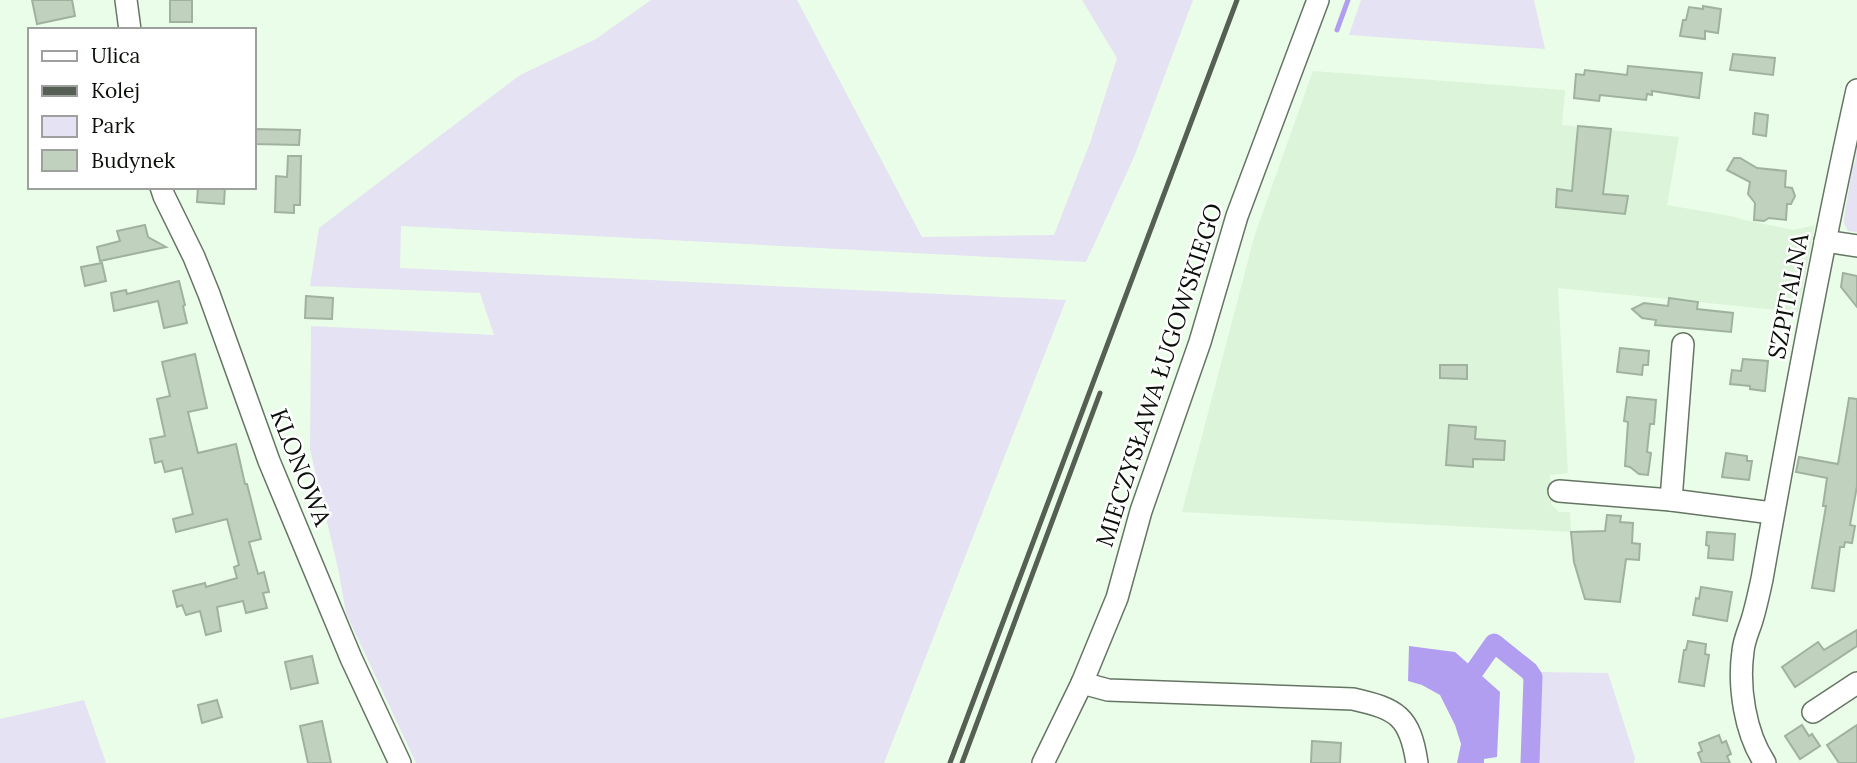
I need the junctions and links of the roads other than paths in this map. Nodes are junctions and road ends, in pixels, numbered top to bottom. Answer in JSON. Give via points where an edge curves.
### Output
{"nodes":[{"id":1,"x":126,"y":0,"type":"edge"},
{"id":2,"x":1318,"y":0,"type":"edge"},
{"id":3,"x":130,"y":28,"type":"edge"},
{"id":4,"x":1857,"y":90,"type":"edge"},
{"id":5,"x":162,"y":189,"type":"edge"},
{"id":6,"x":1825,"y":241,"type":"junction"},
{"id":7,"x":1857,"y":246,"type":"edge"},
{"id":8,"x":1683,"y":345,"type":"dead end"},
{"id":9,"x":1559,"y":491,"type":"dead end"},
{"id":10,"x":1671,"y":500,"type":"junction"},
{"id":11,"x":1772,"y":513,"type":"junction"},
{"id":12,"x":1082,"y":683,"type":"junction"},
{"id":13,"x":1857,"y":683,"type":"edge"},
{"id":14,"x":1813,"y":712,"type":"dead end"},
{"id":15,"x":400,"y":763,"type":"edge"},
{"id":16,"x":1043,"y":763,"type":"edge"},
{"id":17,"x":1417,"y":763,"type":"edge"},
{"id":18,"x":1765,"y":763,"type":"edge"}],
"edges":[{"from":1,"to":3,"type":"street"},
{"from":2,"to":12,"type":"street","name":"MIECZYSŁAWA ŁUGOWSKIEGO","via":[[1237,216],[1117,598]]},
{"from":4,"to":6,"type":"street","name":"SZPITALNA"},
{"from":5,"to":15,"type":"street","name":"KLONOWA","via":[[209,294],[274,474]]},
{"from":6,"to":7,"type":"street"},
{"from":6,"to":11,"type":"street","name":"SZPITALNA"},
{"from":8,"to":10,"type":"street"},
{"from":9,"to":10,"type":"street"},
{"from":10,"to":11,"type":"street"},
{"from":11,"to":18,"type":"street","name":"SZPITALNA","via":[[1743,651],[1744,700]]},
{"from":12,"to":16,"type":"street","name":"MIECZYSŁAWA ŁUGOWSKIEGO"},
{"from":12,"to":17,"type":"street","via":[[1108,690],[1353,699],[1380,705],[1397,714],[1408,728]]},
{"from":13,"to":14,"type":"street"}]}
